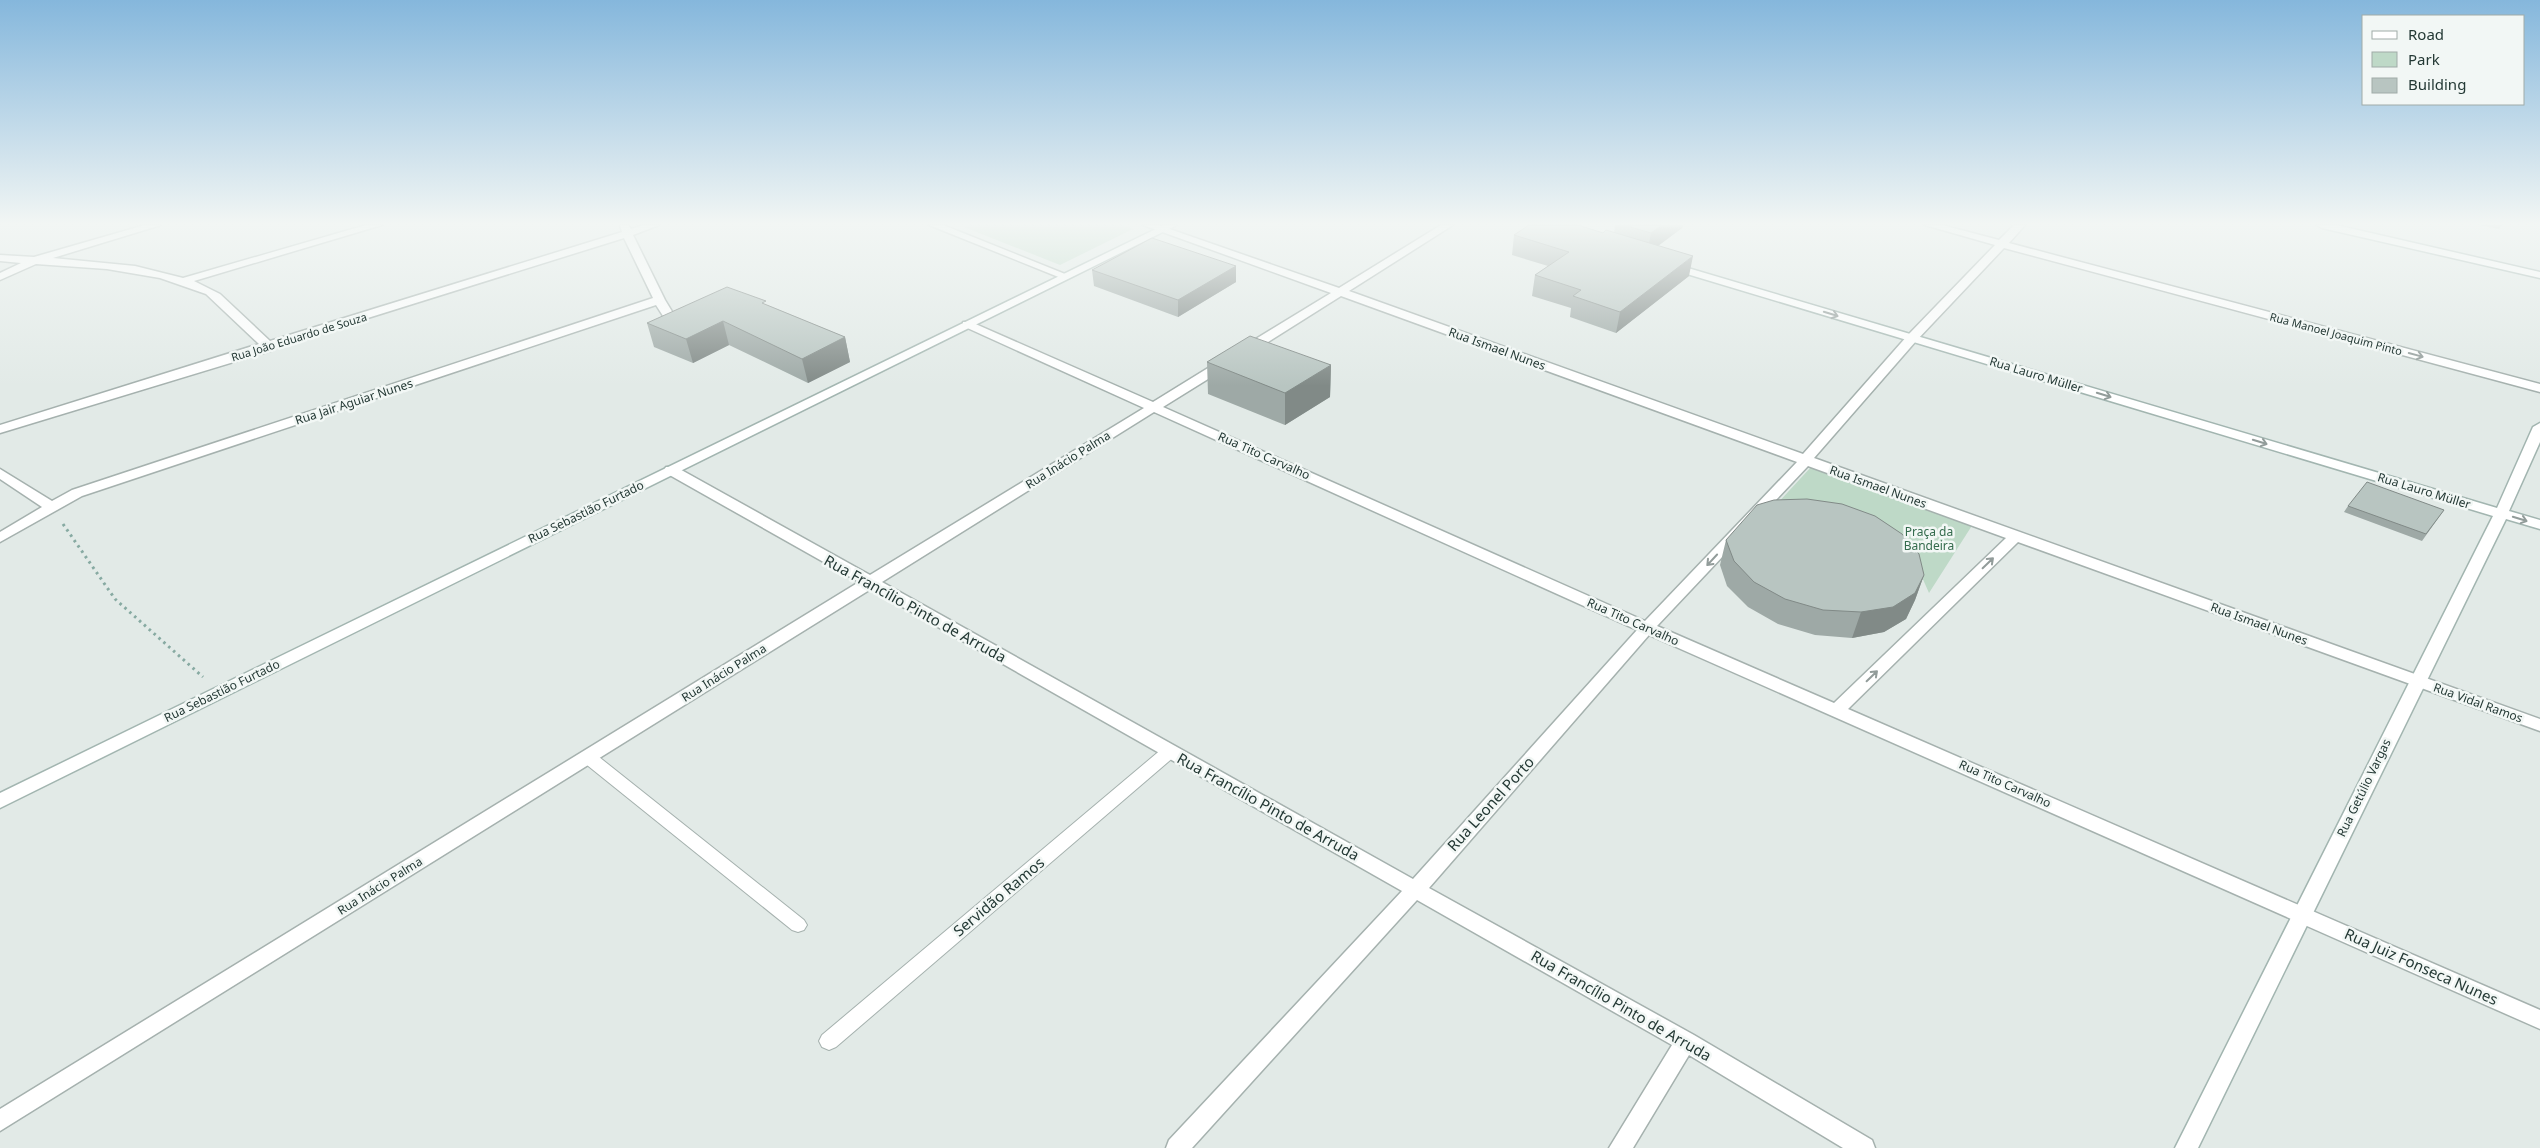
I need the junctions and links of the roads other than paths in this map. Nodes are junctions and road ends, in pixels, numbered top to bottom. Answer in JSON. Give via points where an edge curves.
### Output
{"nodes":[{"id":1,"x":169,"y":279,"type":"edge"},
{"id":2,"x":196,"y":279,"type":"edge"},
{"id":3,"x":476,"y":279,"type":"edge"},
{"id":4,"x":649,"y":279,"type":"edge"},
{"id":5,"x":1060,"y":279,"type":"edge"},
{"id":6,"x":1303,"y":279,"type":"edge"},
{"id":7,"x":1362,"y":279,"type":"edge"},
{"id":8,"x":1713,"y":279,"type":"edge"},
{"id":9,"x":1969,"y":279,"type":"edge"},
{"id":10,"x":2131,"y":279,"type":"edge"},
{"id":11,"x":184,"y":282,"type":"junction"},
{"id":12,"x":1340,"y":292,"type":"junction"},
{"id":13,"x":659,"y":300,"type":"junction"},
{"id":14,"x":968,"y":324,"type":"junction"},
{"id":15,"x":676,"y":328,"type":"edge"},
{"id":16,"x":1912,"y":338,"type":"junction"},
{"id":17,"x":269,"y":346,"type":"junction"},
{"id":18,"x":2540,"y":388,"type":"edge"},
{"id":19,"x":1155,"y":406,"type":"junction"},
{"id":20,"x":2540,"y":427,"type":"edge"},
{"id":21,"x":0,"y":429,"type":"edge"},
{"id":22,"x":1805,"y":461,"type":"junction"},
{"id":23,"x":671,"y":470,"type":"junction"},
{"id":24,"x":0,"y":472,"type":"edge"},
{"id":25,"x":50,"y":506,"type":"junction"},
{"id":26,"x":2501,"y":514,"type":"junction"},
{"id":27,"x":2540,"y":525,"type":"edge"},
{"id":28,"x":2016,"y":536,"type":"junction"},
{"id":29,"x":0,"y":538,"type":"edge"},
{"id":30,"x":869,"y":583,"type":"junction"},
{"id":31,"x":1647,"y":628,"type":"junction"},
{"id":32,"x":2416,"y":681,"type":"junction"},
{"id":33,"x":1837,"y":710,"type":"junction"},
{"id":34,"x":2540,"y":726,"type":"edge"},
{"id":35,"x":1169,"y":752,"type":"junction"},
{"id":36,"x":588,"y":757,"type":"junction"},
{"id":37,"x":0,"y":801,"type":"edge"},
{"id":38,"x":1415,"y":890,"type":"junction"},
{"id":39,"x":2302,"y":914,"type":"junction"},
{"id":40,"x":798,"y":925,"type":"dead end"},
{"id":41,"x":2540,"y":1020,"type":"edge"},
{"id":42,"x":829,"y":1041,"type":"dead end"},
{"id":43,"x":1686,"y":1042,"type":"junction"},
{"id":44,"x":0,"y":1121,"type":"edge"},
{"id":45,"x":1177,"y":1148,"type":"edge"},
{"id":46,"x":1620,"y":1148,"type":"edge"},
{"id":47,"x":1864,"y":1148,"type":"edge"},
{"id":48,"x":2186,"y":1148,"type":"edge"}],
"edges":[{"from":1,"to":11,"type":"street"},
{"from":2,"to":11,"type":"street"},
{"from":3,"to":17,"type":"street","name":"Rua João Eduardo de Souza"},
{"from":4,"to":13,"type":"street"},
{"from":5,"to":14,"type":"street","name":"Rua Sebastião Furtado"},
{"from":6,"to":12,"type":"street","name":"Rua Ismael Nunes"},
{"from":7,"to":12,"type":"street","name":"Rua Inácio Palma"},
{"from":8,"to":16,"type":"street","name":"Rua Lauro Müller","one_way":true},
{"from":9,"to":16,"type":"street","name":"Rua Leonel Porto"},
{"from":10,"to":18,"type":"street","name":"Rua Manoel Joaquim Pinto","one_way":true},
{"from":11,"to":17,"type":"street","via":[[212,293]]},
{"from":12,"to":19,"type":"street","name":"Rua Inácio Palma"},
{"from":12,"to":22,"type":"street","name":"Rua Ismael Nunes"},
{"from":13,"to":15,"type":"street"},
{"from":13,"to":25,"type":"street","name":"Rua Jair Aguiar Nunes","via":[[87,490]]},
{"from":14,"to":19,"type":"street","name":"Rua Tito Carvalho"},
{"from":14,"to":23,"type":"street","name":"Rua Sebastião Furtado"},
{"from":16,"to":22,"type":"street","name":"Rua Leonel Porto"},
{"from":16,"to":26,"type":"street","name":"Rua Lauro Müller","one_way":true},
{"from":17,"to":21,"type":"street","name":"Rua João Eduardo de Souza"},
{"from":19,"to":30,"type":"street","name":"Rua Inácio Palma"},
{"from":19,"to":31,"type":"street","name":"Rua Tito Carvalho"},
{"from":20,"to":26,"type":"street","name":"Rua Getúlio Vargas"},
{"from":22,"to":28,"type":"street","name":"Rua Ismael Nunes"},
{"from":22,"to":31,"type":"street","name":"Rua Leonel Porto","one_way":true},
{"from":23,"to":30,"type":"street","name":"Rua Francílio Pinto de Arruda"},
{"from":23,"to":37,"type":"street","name":"Rua Sebastião Furtado"},
{"from":24,"to":25,"type":"street"},
{"from":25,"to":29,"type":"street","name":"Rua Jair Aguiar Nunes"},
{"from":26,"to":27,"type":"street","name":"Rua Lauro Müller","one_way":true},
{"from":26,"to":32,"type":"street","name":"Rua Getúlio Vargas"},
{"from":28,"to":32,"type":"street","name":"Rua Ismael Nunes"},
{"from":33,"to":28,"type":"street","one_way":true},
{"from":30,"to":35,"type":"street","name":"Rua Francílio Pinto de Arruda"},
{"from":30,"to":36,"type":"street","name":"Rua Inácio Palma"},
{"from":31,"to":33,"type":"street","name":"Rua Tito Carvalho"},
{"from":31,"to":38,"type":"street","name":"Rua Leonel Porto"},
{"from":32,"to":34,"type":"street","name":"Rua Vidal Ramos"},
{"from":32,"to":39,"type":"street","name":"Rua Getúlio Vargas"},
{"from":33,"to":39,"type":"street","name":"Rua Tito Carvalho"},
{"from":35,"to":38,"type":"street","name":"Rua Francílio Pinto de Arruda"},
{"from":35,"to":42,"type":"lane","name":"Servidão Ramos"},
{"from":36,"to":40,"type":"lane"},
{"from":36,"to":44,"type":"street","name":"Rua Inácio Palma"},
{"from":38,"to":43,"type":"street","name":"Rua Francílio Pinto de Arruda"},
{"from":38,"to":45,"type":"street","name":"Rua Leonel Porto"},
{"from":39,"to":41,"type":"street","name":"Rua Juiz Fonseca Nunes"},
{"from":39,"to":48,"type":"street","name":"Rua Getúlio Vargas"},
{"from":43,"to":46,"type":"street"},
{"from":43,"to":47,"type":"street","name":"Rua Francílio Pinto de Arruda"}]}
